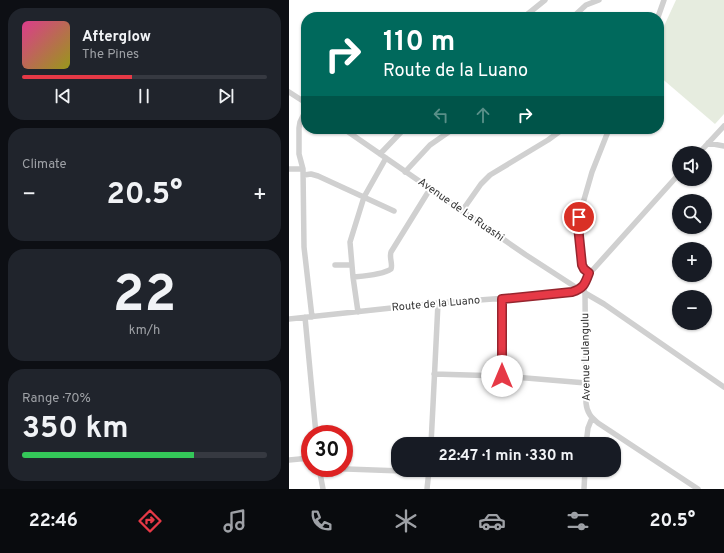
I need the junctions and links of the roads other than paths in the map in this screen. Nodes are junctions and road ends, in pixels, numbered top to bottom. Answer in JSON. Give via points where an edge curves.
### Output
{"nodes":[{"id":1,"x":545,"y":0,"type":"edge"},
{"id":2,"x":599,"y":0,"type":"edge"},
{"id":3,"x":664,"y":0,"type":"edge"},
{"id":4,"x":530,"y":12,"type":"edge"},
{"id":5,"x":578,"y":12,"type":"edge"},
{"id":6,"x":660,"y":12,"type":"edge"},
{"id":7,"x":289,"y":92,"type":"edge"},
{"id":8,"x":301,"y":100,"type":"edge"},
{"id":9,"x":301,"y":120,"type":"edge"},
{"id":10,"x":724,"y":126,"type":"edge"},
{"id":11,"x":351,"y":134,"type":"edge"},
{"id":12,"x":399,"y":134,"type":"edge"},
{"id":13,"x":445,"y":134,"type":"edge"},
{"id":14,"x":556,"y":134,"type":"edge"},
{"id":15,"x":605,"y":134,"type":"edge"},
{"id":16,"x":708,"y":143,"type":"junction"},
{"id":17,"x":705,"y":146,"type":"edge"},
{"id":18,"x":724,"y":146,"type":"edge"},
{"id":19,"x":380,"y":154,"type":"junction"},
{"id":20,"x":386,"y":158,"type":"junction"},
{"id":21,"x":289,"y":169,"type":"edge"},
{"id":22,"x":303,"y":172,"type":"junction"},
{"id":23,"x":405,"y":172,"type":"junction"},
{"id":24,"x":672,"y":182,"type":"edge"},
{"id":25,"x":430,"y":189,"type":"junction"},
{"id":26,"x":364,"y":197,"type":"junction"},
{"id":27,"x":394,"y":211,"type":"dead end"},
{"id":28,"x":463,"y":212,"type":"junction"},
{"id":29,"x":335,"y":265,"type":"dead end"},
{"id":30,"x":351,"y":265,"type":"junction"},
{"id":31,"x":589,"y":273,"type":"junction"},
{"id":32,"x":353,"y":277,"type":"junction"},
{"id":33,"x":583,"y":290,"type":"junction"},
{"id":34,"x":502,"y":299,"type":"junction"},
{"id":35,"x":437,"y":303,"type":"junction"},
{"id":36,"x":358,"y":312,"type":"junction"},
{"id":37,"x":312,"y":316,"type":"junction"},
{"id":38,"x":305,"y":317,"type":"junction"},
{"id":39,"x":289,"y":319,"type":"edge"},
{"id":40,"x":434,"y":374,"type":"junction"},
{"id":41,"x":502,"y":376,"type":"junction"},
{"id":42,"x":586,"y":383,"type":"junction"},
{"id":43,"x":724,"y":387,"type":"edge"},
{"id":44,"x":592,"y":418,"type":"junction"},
{"id":45,"x":315,"y":425,"type":"edge"},
{"id":46,"x":431,"y":437,"type":"edge"},
{"id":47,"x":587,"y":437,"type":"edge"},
{"id":48,"x":301,"y":459,"type":"edge"},
{"id":49,"x":289,"y":460,"type":"edge"},
{"id":50,"x":353,"y":469,"type":"edge"},
{"id":51,"x":391,"y":470,"type":"edge"},
{"id":52,"x":321,"y":477,"type":"edge"},
{"id":53,"x":428,"y":477,"type":"edge"},
{"id":54,"x":584,"y":477,"type":"edge"},
{"id":55,"x":323,"y":489,"type":"edge"},
{"id":56,"x":427,"y":489,"type":"edge"},
{"id":57,"x":583,"y":489,"type":"edge"},
{"id":58,"x":698,"y":489,"type":"edge"}],
"edges":[{"from":1,"to":4,"type":"street"},
{"from":2,"to":5,"type":"street","via":[[586,5]]},
{"from":3,"to":6,"type":"street"},
{"from":7,"to":8,"type":"street"},
{"from":9,"to":22,"type":"street","via":[[299,154]]},
{"from":10,"to":16,"type":"street"},
{"from":11,"to":19,"type":"street","name":"Avenue de La Ruashi"},
{"from":12,"to":19,"type":"street"},
{"from":13,"to":23,"type":"street","via":[[430,145]]},
{"from":14,"to":28,"type":"street","via":[[490,176],[481,184]]},
{"from":15,"to":31,"type":"street","via":[[579,217],[582,265]]},
{"from":16,"to":17,"type":"street"},
{"from":16,"to":18,"type":"street"},
{"from":19,"to":20,"type":"street","name":"Avenue de La Ruashi"},
{"from":20,"to":23,"type":"street","name":"Avenue de La Ruashi"},
{"from":20,"to":26,"type":"street"},
{"from":21,"to":22,"type":"street"},
{"from":22,"to":26,"type":"street"},
{"from":22,"to":37,"type":"street","via":[[304,247]]},
{"from":23,"to":25,"type":"street","name":"Avenue de La Ruashi"},
{"from":24,"to":31,"type":"street"},
{"from":25,"to":28,"type":"street","name":"Avenue de La Ruashi"},
{"from":25,"to":32,"type":"street","via":[[391,252],[391,269],[379,274]]},
{"from":26,"to":27,"type":"street"},
{"from":26,"to":30,"type":"street","via":[[350,242]]},
{"from":28,"to":33,"type":"street","name":"Avenue de La Ruashi","via":[[525,255]]},
{"from":29,"to":30,"type":"street"},
{"from":30,"to":32,"type":"street"},
{"from":31,"to":33,"type":"street"},
{"from":32,"to":36,"type":"street"},
{"from":33,"to":34,"type":"street","name":"Route de la Luano"},
{"from":33,"to":42,"type":"street","name":"Avenue Lulangulu"},
{"from":33,"to":43,"type":"street","name":"Avenue de La Ruashi"},
{"from":34,"to":35,"type":"street","name":"Route de la Luano"},
{"from":34,"to":41,"type":"street"},
{"from":35,"to":36,"type":"street","name":"Route de la Luano"},
{"from":35,"to":40,"type":"street"},
{"from":36,"to":37,"type":"street","name":"Route de la Luano"},
{"from":37,"to":38,"type":"street","name":"Route de la Luano"},
{"from":38,"to":39,"type":"street","name":"Route de la Luano"},
{"from":38,"to":45,"type":"street"},
{"from":40,"to":41,"type":"street"},
{"from":40,"to":46,"type":"street"},
{"from":41,"to":42,"type":"street"},
{"from":42,"to":44,"type":"street","name":"Avenue Lulangulu","via":[[588,413]]},
{"from":44,"to":47,"type":"street"},
{"from":44,"to":58,"type":"street"},
{"from":48,"to":49,"type":"street"},
{"from":50,"to":51,"type":"street"},
{"from":52,"to":55,"type":"street"},
{"from":53,"to":56,"type":"street"},
{"from":54,"to":57,"type":"street"}]}
